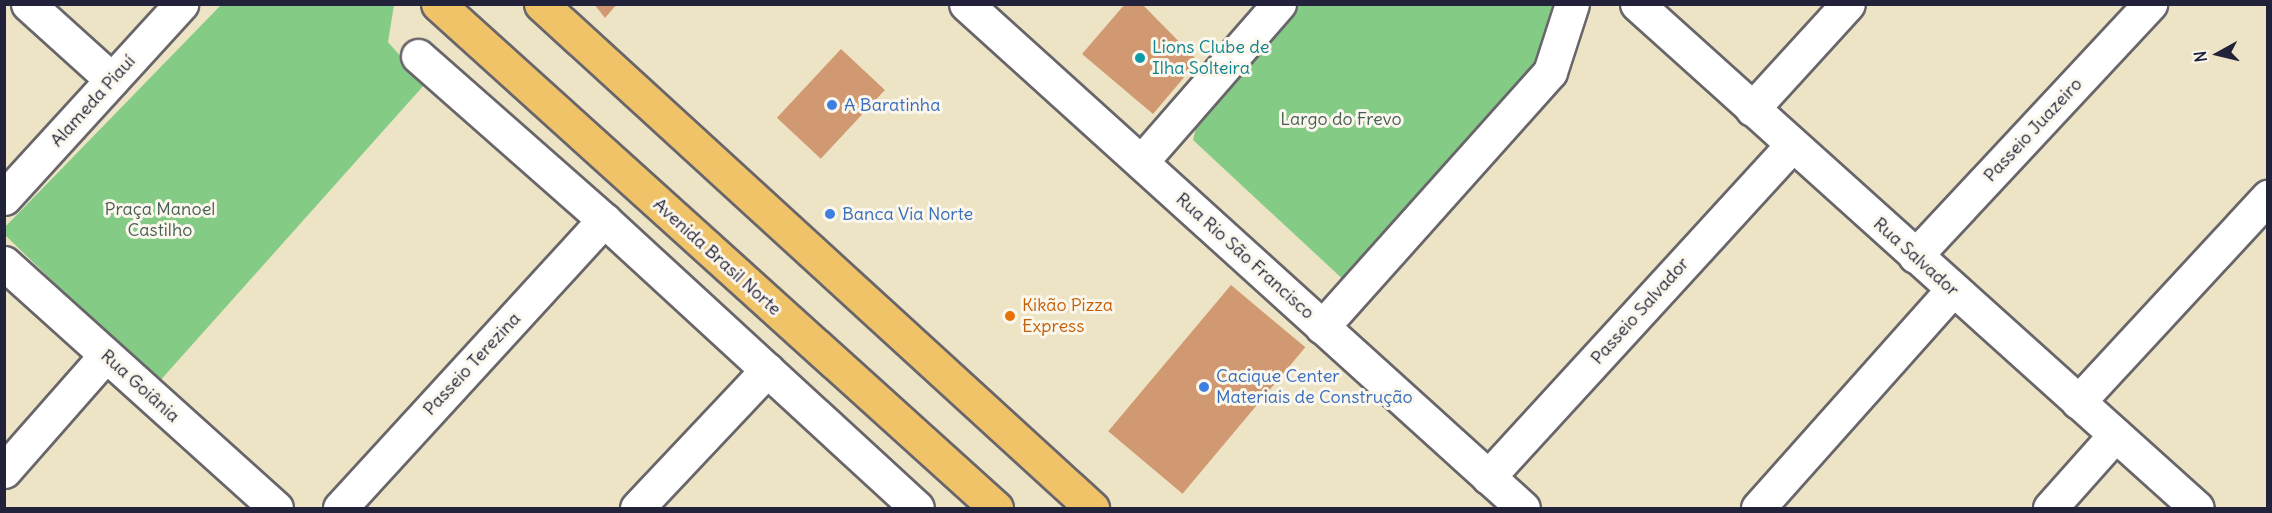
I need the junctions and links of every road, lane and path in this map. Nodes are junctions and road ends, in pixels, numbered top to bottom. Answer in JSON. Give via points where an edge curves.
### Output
{"nodes":[{"id":1,"x":28,"y":4,"type":"edge"},
{"id":2,"x":181,"y":4,"type":"edge"},
{"id":3,"x":438,"y":4,"type":"edge"},
{"id":4,"x":540,"y":4,"type":"edge"},
{"id":5,"x":1279,"y":4,"type":"edge"},
{"id":6,"x":1572,"y":4,"type":"edge"},
{"id":7,"x":1637,"y":4,"type":"edge"},
{"id":8,"x":1848,"y":4,"type":"edge"},
{"id":9,"x":2150,"y":4,"type":"edge"},
{"id":10,"x":969,"y":5,"type":"edge"},
{"id":11,"x":418,"y":56,"type":"dead end"},
{"id":12,"x":112,"y":80,"type":"junction"},
{"id":13,"x":1752,"y":109,"type":"junction"},
{"id":14,"x":1792,"y":145,"type":"junction"},
{"id":15,"x":1141,"y":162,"type":"junction"},
{"id":16,"x":2268,"y":197,"type":"edge"},
{"id":17,"x":4,"y":198,"type":"edge"},
{"id":18,"x":604,"y":220,"type":"junction"},
{"id":19,"x":1915,"y":256,"type":"junction"},
{"id":20,"x":4,"y":263,"type":"edge"},
{"id":21,"x":1953,"y":290,"type":"junction"},
{"id":22,"x":1322,"y":327,"type":"junction"},
{"id":23,"x":106,"y":355,"type":"junction"},
{"id":24,"x":767,"y":370,"type":"junction"},
{"id":25,"x":2078,"y":402,"type":"junction"},
{"id":26,"x":2115,"y":435,"type":"junction"},
{"id":27,"x":4,"y":471,"type":"edge"},
{"id":28,"x":1488,"y":477,"type":"junction"},
{"id":29,"x":273,"y":508,"type":"edge"},
{"id":30,"x":340,"y":508,"type":"edge"},
{"id":31,"x":637,"y":508,"type":"edge"},
{"id":32,"x":917,"y":508,"type":"edge"},
{"id":33,"x":996,"y":508,"type":"edge"},
{"id":34,"x":1092,"y":508,"type":"edge"},
{"id":35,"x":1523,"y":508,"type":"edge"},
{"id":36,"x":1758,"y":508,"type":"edge"},
{"id":37,"x":2050,"y":508,"type":"edge"},
{"id":38,"x":2197,"y":508,"type":"edge"}],
"edges":[{"from":1,"to":12,"type":"street"},
{"from":2,"to":12,"type":"street","name":"Alameda Piauí"},
{"from":3,"to":33,"type":"main road","name":"Avenida Brasil Norte"},
{"from":4,"to":34,"type":"main road"},
{"from":5,"to":15,"type":"street"},
{"from":6,"to":22,"type":"street","via":[[1550,72]]},
{"from":7,"to":13,"type":"street","name":"Rua Salvador"},
{"from":8,"to":13,"type":"street"},
{"from":9,"to":19,"type":"street","name":"Passeio Juazeiro"},
{"from":10,"to":15,"type":"street","name":"Rua Rio São Francisco"},
{"from":11,"to":18,"type":"street"},
{"from":12,"to":17,"type":"street","name":"Alameda Piauí"},
{"from":13,"to":14,"type":"street","name":"Rua Salvador"},
{"from":14,"to":19,"type":"street","name":"Rua Salvador"},
{"from":14,"to":28,"type":"street","name":"Passeio Salvador"},
{"from":15,"to":22,"type":"street","name":"Rua Rio São Francisco"},
{"from":16,"to":25,"type":"street"},
{"from":18,"to":24,"type":"street"},
{"from":18,"to":30,"type":"street","name":"Passeio Terezina"},
{"from":19,"to":21,"type":"street","name":"Rua Salvador"},
{"from":20,"to":23,"type":"street","name":"Rua Goiânia"},
{"from":21,"to":25,"type":"street","name":"Rua Salvador"},
{"from":21,"to":36,"type":"street"},
{"from":22,"to":28,"type":"street","name":"Rua Rio São Francisco"},
{"from":23,"to":27,"type":"street"},
{"from":23,"to":29,"type":"street","name":"Rua Goiânia"},
{"from":24,"to":31,"type":"street"},
{"from":24,"to":32,"type":"street"},
{"from":25,"to":26,"type":"street","name":"Rua Salvador"},
{"from":26,"to":37,"type":"street"},
{"from":26,"to":38,"type":"street","name":"Rua Salvador"},
{"from":28,"to":35,"type":"street","name":"Rua Rio São Francisco"}]}
